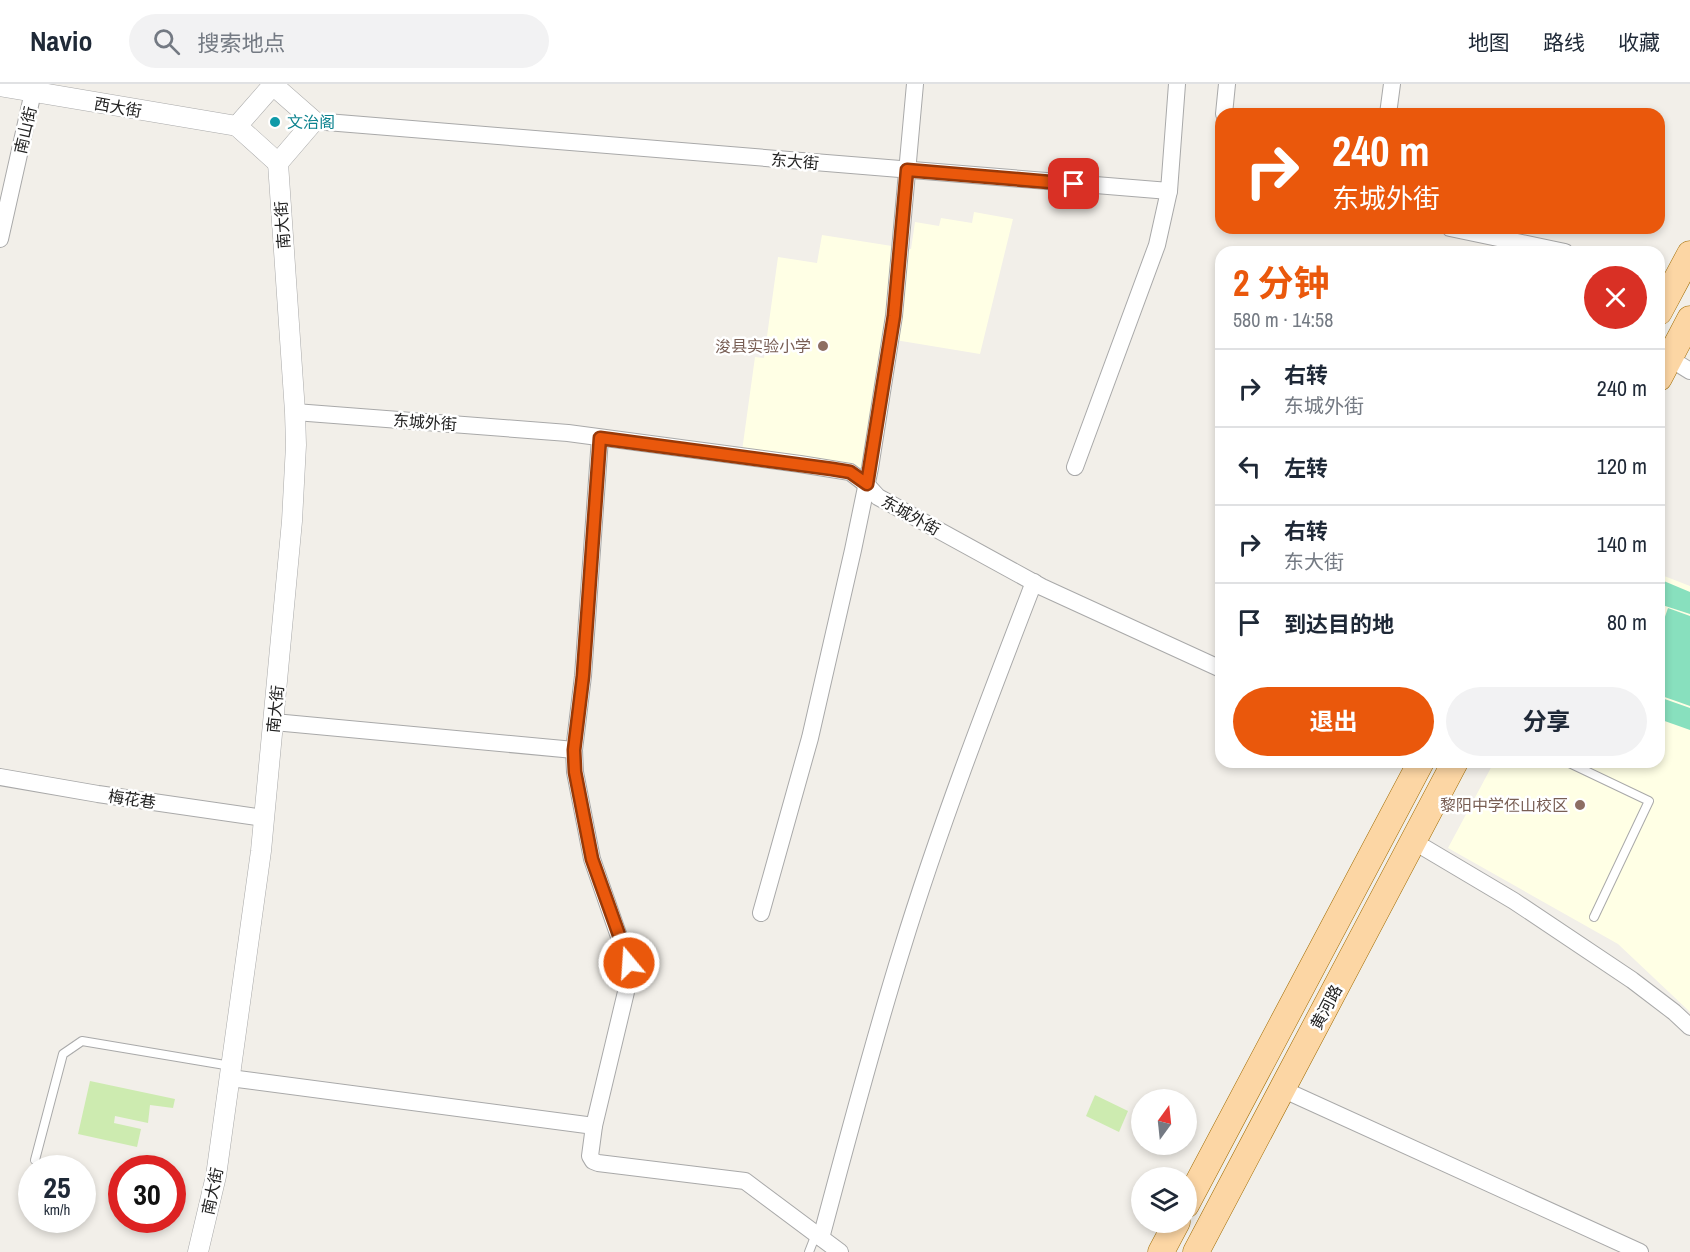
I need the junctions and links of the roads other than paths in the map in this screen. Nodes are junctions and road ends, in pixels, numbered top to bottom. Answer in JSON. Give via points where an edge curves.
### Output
{"nodes":[{"id":1,"x":915,"y":84,"type":"edge"},
{"id":2,"x":1178,"y":84,"type":"edge"},
{"id":3,"x":1227,"y":84,"type":"edge"},
{"id":4,"x":1392,"y":84,"type":"edge"},
{"id":5,"x":273,"y":85,"type":"edge"},
{"id":6,"x":0,"y":86,"type":"edge"},
{"id":7,"x":30,"y":89,"type":"edge"},
{"id":8,"x":1225,"y":108,"type":"edge"},
{"id":9,"x":1389,"y":108,"type":"edge"},
{"id":10,"x":314,"y":121,"type":"junction"},
{"id":11,"x":237,"y":126,"type":"junction"},
{"id":12,"x":278,"y":163,"type":"junction"},
{"id":13,"x":907,"y":170,"type":"junction"},
{"id":14,"x":1169,"y":191,"type":"junction"},
{"id":15,"x":1479,"y":234,"type":"edge"},
{"id":16,"x":0,"y":239,"type":"edge"},
{"id":17,"x":1536,"y":246,"type":"edge"},
{"id":18,"x":1690,"y":254,"type":"edge"},
{"id":19,"x":1667,"y":279,"type":"edge"},
{"id":20,"x":1690,"y":319,"type":"edge"},
{"id":21,"x":1673,"y":369,"type":"edge"},
{"id":22,"x":295,"y":412,"type":"junction"},
{"id":23,"x":600,"y":438,"type":"junction"},
{"id":24,"x":1075,"y":467,"type":"dead end"},
{"id":25,"x":867,"y":484,"type":"junction"},
{"id":26,"x":1034,"y":582,"type":"junction"},
{"id":27,"x":1215,"y":666,"type":"edge"},
{"id":28,"x":274,"y":722,"type":"junction"},
{"id":29,"x":574,"y":750,"type":"junction"},
{"id":30,"x":1416,"y":768,"type":"edge"},
{"id":31,"x":1452,"y":768,"type":"edge"},
{"id":32,"x":1580,"y":768,"type":"edge"},
{"id":33,"x":0,"y":777,"type":"edge"},
{"id":34,"x":264,"y":818,"type":"junction"},
{"id":35,"x":1413,"y":841,"type":"junction"},
{"id":36,"x":761,"y":913,"type":"dead end"},
{"id":37,"x":1594,"y":917,"type":"dead end"},
{"id":38,"x":1690,"y":1027,"type":"edge"},
{"id":39,"x":231,"y":1072,"type":"junction"},
{"id":40,"x":1282,"y":1089,"type":"junction"},
{"id":41,"x":594,"y":1126,"type":"junction"},
{"id":42,"x":36,"y":1155,"type":"edge"},
{"id":43,"x":1197,"y":1184,"type":"edge"},
{"id":44,"x":1171,"y":1233,"type":"edge"},
{"id":45,"x":819,"y":1236,"type":"junction"},
{"id":46,"x":1615,"y":1247,"type":"edge"},
{"id":47,"x":198,"y":1252,"type":"edge"},
{"id":48,"x":809,"y":1252,"type":"edge"},
{"id":49,"x":840,"y":1252,"type":"edge"},
{"id":50,"x":1161,"y":1252,"type":"edge"},
{"id":51,"x":1196,"y":1252,"type":"edge"},
{"id":52,"x":1640,"y":1252,"type":"edge"}],
"edges":[{"from":1,"to":13,"type":"street"},
{"from":2,"to":14,"type":"street"},
{"from":3,"to":8,"type":"street"},
{"from":4,"to":9,"type":"street"},
{"from":5,"to":10,"type":"street"},
{"from":5,"to":11,"type":"street"},
{"from":6,"to":7,"type":"street","name":"西大街"},
{"from":7,"to":11,"type":"street","name":"西大街"},
{"from":7,"to":16,"type":"street","name":"南山街"},
{"from":10,"to":12,"type":"street"},
{"from":10,"to":13,"type":"street","name":"东大街"},
{"from":11,"to":12,"type":"street"},
{"from":12,"to":22,"type":"street","name":"南大街"},
{"from":13,"to":14,"type":"street","name":"东大街"},
{"from":13,"to":25,"type":"street","via":[[894,316]]},
{"from":14,"to":24,"type":"street","via":[[1157,245]]},
{"from":15,"to":17,"type":"street"},
{"from":18,"to":19,"type":"main road"},
{"from":20,"to":21,"type":"main road"},
{"from":22,"to":23,"type":"street","name":"东城外街"},
{"from":22,"to":28,"type":"street","name":"南大街","via":[[292,520]]},
{"from":23,"to":25,"type":"street","name":"东城外街","via":[[850,472]]},
{"from":23,"to":29,"type":"street"},
{"from":25,"to":26,"type":"street","name":"东城外街","via":[[878,497]]},
{"from":25,"to":36,"type":"street","via":[[810,738]]},
{"from":26,"to":27,"type":"street","name":"东城外街"},
{"from":26,"to":45,"type":"street","via":[[960,774],[902,948]]},
{"from":28,"to":29,"type":"street"},
{"from":28,"to":34,"type":"street","name":"南大街"},
{"from":29,"to":41,"type":"street","via":[[592,859],[631,971]]},
{"from":30,"to":43,"type":"main road","name":"黄河路"},
{"from":31,"to":35,"type":"main road","name":"黄河路"},
{"from":32,"to":37,"type":"lane","via":[[1649,801]]},
{"from":33,"to":34,"type":"street","name":"梅花巷"},
{"from":34,"to":39,"type":"street","name":"南大街"},
{"from":35,"to":38,"type":"street","via":[[1514,901],[1632,980]]},
{"from":35,"to":40,"type":"main road","name":"黄河路"},
{"from":39,"to":41,"type":"street"},
{"from":39,"to":42,"type":"lane","via":[[82,1041],[63,1054]]},
{"from":39,"to":47,"type":"street","name":"南大街","via":[[216,1176]]},
{"from":40,"to":46,"type":"street"},
{"from":40,"to":51,"type":"main road","name":"黄河路"},
{"from":41,"to":45,"type":"street","via":[[590,1156],[593,1161],[745,1181]]},
{"from":44,"to":50,"type":"main road"},
{"from":45,"to":48,"type":"lane"},
{"from":45,"to":49,"type":"street"},
{"from":46,"to":52,"type":"street"}]}
